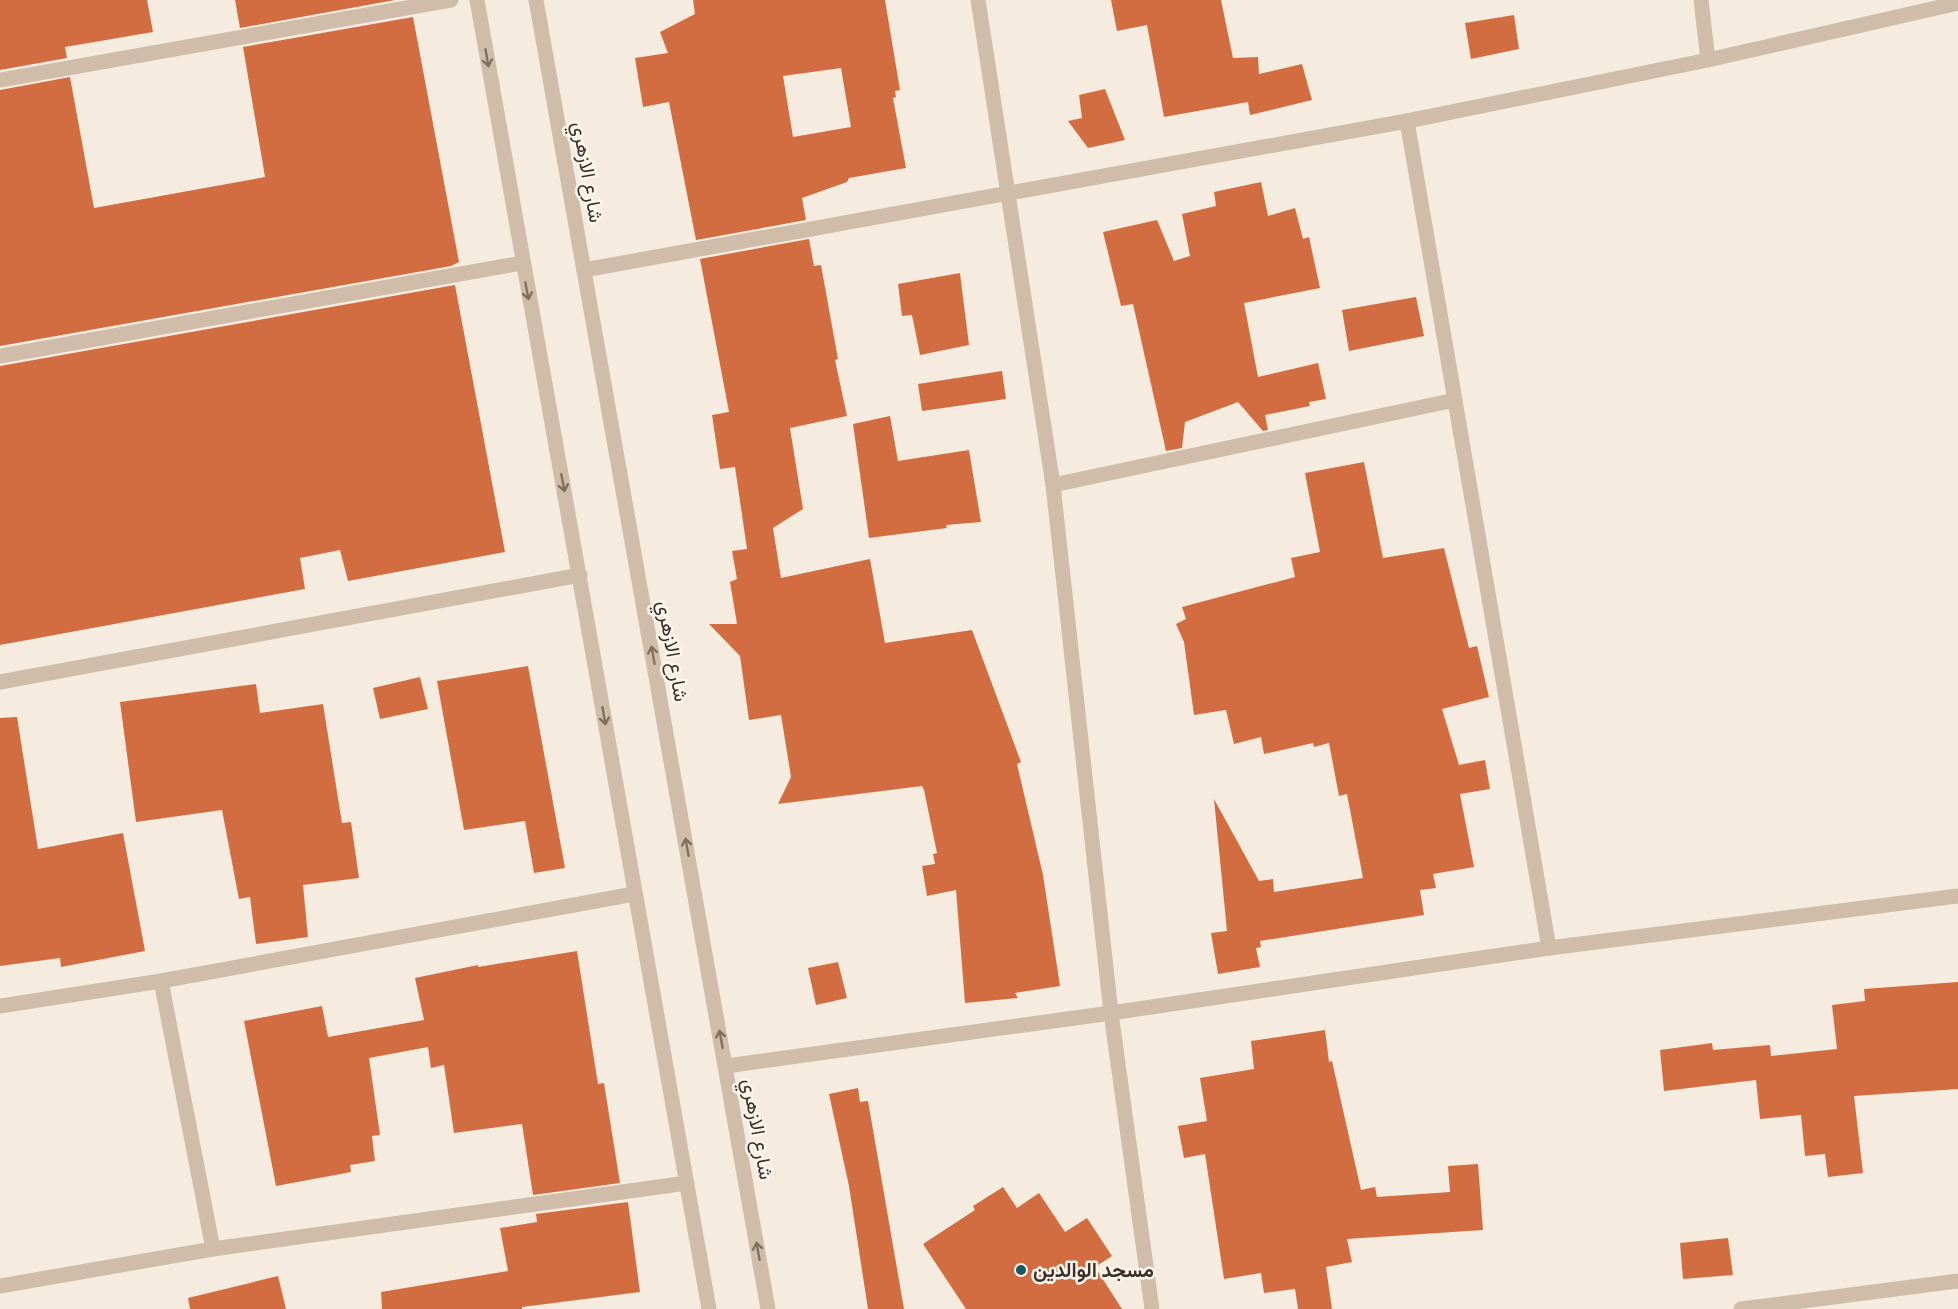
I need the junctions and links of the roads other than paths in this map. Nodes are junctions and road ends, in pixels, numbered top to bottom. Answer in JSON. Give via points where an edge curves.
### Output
{"nodes":[{"id":1,"x":451,"y":0,"type":"edge"},
{"id":2,"x":477,"y":0,"type":"edge"},
{"id":3,"x":536,"y":0,"type":"edge"},
{"id":4,"x":978,"y":0,"type":"edge"},
{"id":5,"x":1701,"y":0,"type":"edge"},
{"id":6,"x":1958,"y":3,"type":"edge"},
{"id":7,"x":1708,"y":60,"type":"junction"},
{"id":8,"x":0,"y":80,"type":"edge"},
{"id":9,"x":1407,"y":121,"type":"junction"},
{"id":10,"x":1007,"y":194,"type":"junction"},
{"id":11,"x":522,"y":263,"type":"junction"},
{"id":12,"x":584,"y":270,"type":"junction"},
{"id":13,"x":0,"y":356,"type":"edge"},
{"id":14,"x":1455,"y":400,"type":"junction"},
{"id":15,"x":1053,"y":485,"type":"junction"},
{"id":16,"x":580,"y":575,"type":"junction"},
{"id":17,"x":0,"y":682,"type":"edge"},
{"id":18,"x":634,"y":894,"type":"junction"},
{"id":19,"x":1958,"y":896,"type":"edge"},
{"id":20,"x":1549,"y":948,"type":"junction"},
{"id":21,"x":161,"y":981,"type":"junction"},
{"id":22,"x":0,"y":1006,"type":"edge"},
{"id":23,"x":1111,"y":1013,"type":"junction"},
{"id":24,"x":726,"y":1066,"type":"junction"},
{"id":25,"x":687,"y":1183,"type":"junction"},
{"id":26,"x":213,"y":1249,"type":"junction"},
{"id":27,"x":1958,"y":1281,"type":"edge"},
{"id":28,"x":0,"y":1286,"type":"edge"},
{"id":29,"x":709,"y":1309,"type":"edge"},
{"id":30,"x":768,"y":1309,"type":"edge"},
{"id":31,"x":1152,"y":1309,"type":"edge"},
{"id":32,"x":1741,"y":1309,"type":"edge"}],
"edges":[{"from":1,"to":8,"type":"street"},
{"from":2,"to":11,"type":"street","one_way":true},
{"from":3,"to":12,"type":"street","name":"شارع الازهري"},
{"from":4,"to":10,"type":"street"},
{"from":5,"to":7,"type":"street"},
{"from":6,"to":7,"type":"street"},
{"from":7,"to":9,"type":"street"},
{"from":9,"to":10,"type":"street"},
{"from":9,"to":14,"type":"street"},
{"from":10,"to":12,"type":"street"},
{"from":10,"to":15,"type":"street"},
{"from":11,"to":13,"type":"street"},
{"from":11,"to":16,"type":"street","one_way":true},
{"from":24,"to":12,"type":"street","name":"شارع الازهري","one_way":true},
{"from":14,"to":15,"type":"street"},
{"from":14,"to":20,"type":"street"},
{"from":15,"to":23,"type":"street"},
{"from":16,"to":17,"type":"street"},
{"from":16,"to":18,"type":"street","one_way":true},
{"from":18,"to":21,"type":"street"},
{"from":18,"to":25,"type":"street"},
{"from":19,"to":20,"type":"street"},
{"from":20,"to":23,"type":"street"},
{"from":21,"to":22,"type":"street"},
{"from":21,"to":26,"type":"street"},
{"from":23,"to":24,"type":"street"},
{"from":23,"to":31,"type":"street"},
{"from":30,"to":24,"type":"street","name":"شارع الازهري","one_way":true},
{"from":25,"to":26,"type":"street"},
{"from":25,"to":29,"type":"street"},
{"from":26,"to":28,"type":"street"},
{"from":27,"to":32,"type":"street"}]}
